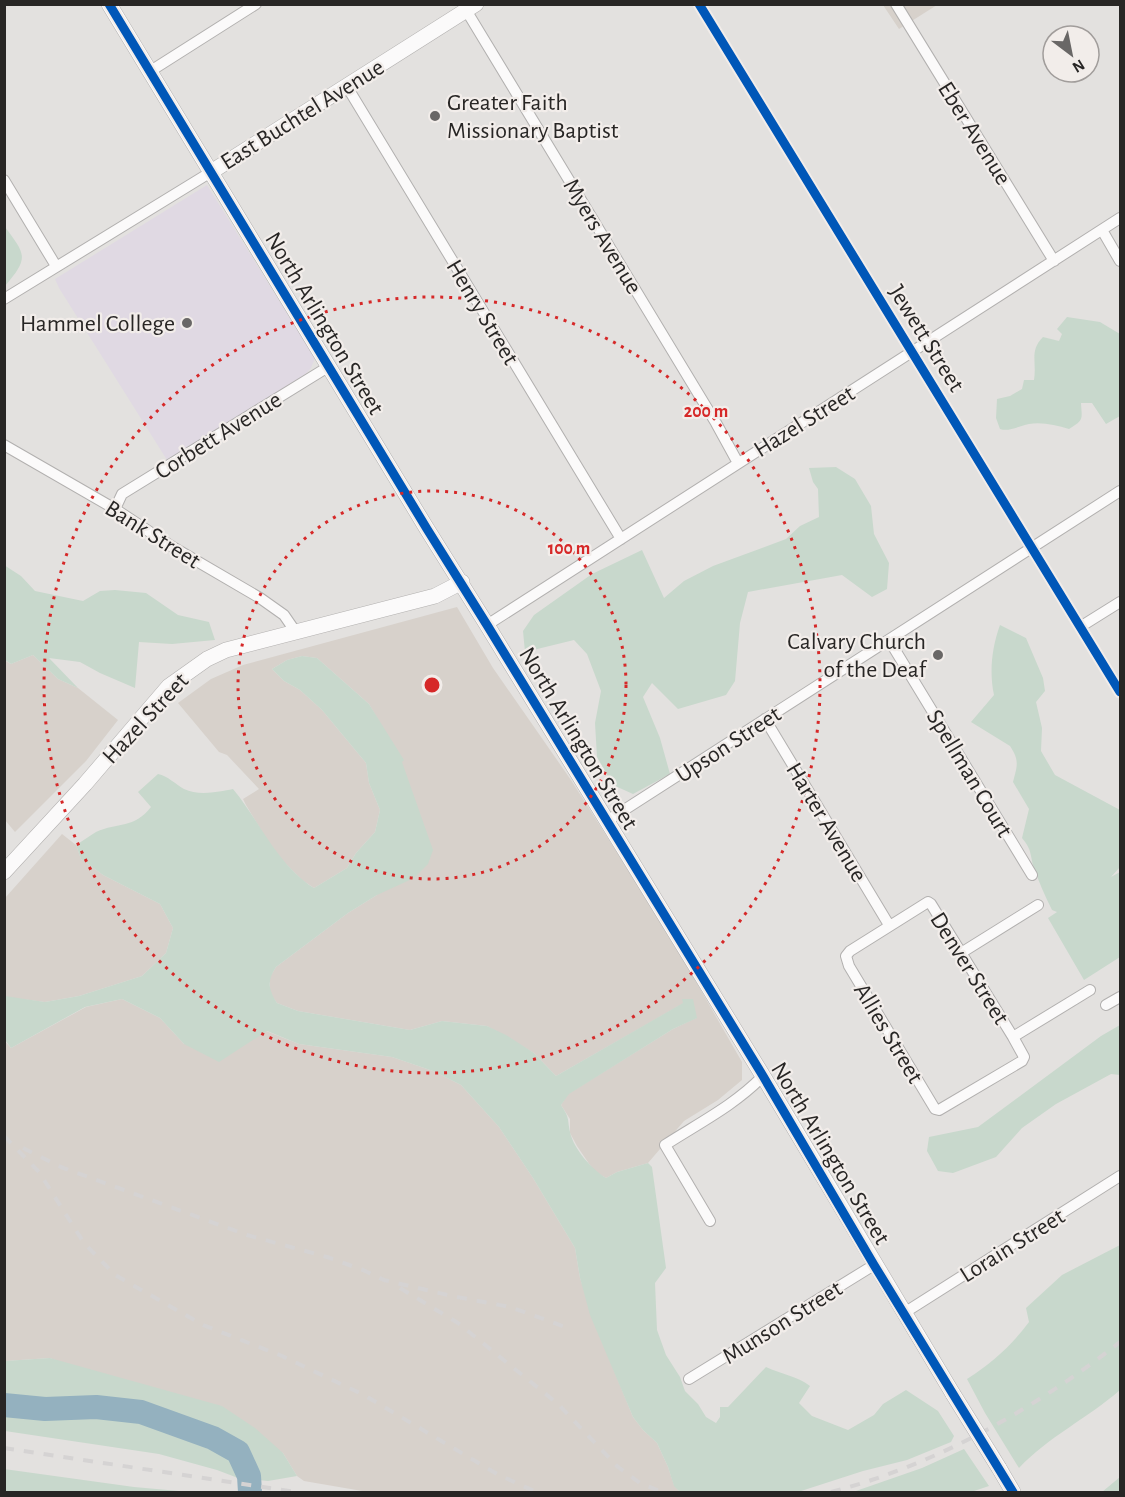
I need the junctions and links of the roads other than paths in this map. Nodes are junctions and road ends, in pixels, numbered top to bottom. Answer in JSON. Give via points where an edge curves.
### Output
{"nodes":[{"id":1,"x":109,"y":4,"type":"edge"},
{"id":2,"x":255,"y":4,"type":"edge"},
{"id":3,"x":699,"y":4,"type":"edge"},
{"id":4,"x":896,"y":4,"type":"edge"},
{"id":5,"x":471,"y":8,"type":"edge"},
{"id":6,"x":149,"y":72,"type":"junction"},
{"id":7,"x":346,"y":85,"type":"junction"},
{"id":8,"x":211,"y":172,"type":"junction"},
{"id":9,"x":4,"y":180,"type":"edge"},
{"id":10,"x":1120,"y":218,"type":"edge"},
{"id":11,"x":1102,"y":230,"type":"junction"},
{"id":12,"x":1054,"y":261,"type":"junction"},
{"id":13,"x":1120,"y":261,"type":"edge"},
{"id":14,"x":56,"y":266,"type":"junction"},
{"id":15,"x":4,"y":299,"type":"edge"},
{"id":16,"x":912,"y":353,"type":"junction"},
{"id":17,"x":328,"y":367,"type":"junction"},
{"id":18,"x":4,"y":445,"type":"edge"},
{"id":19,"x":738,"y":463,"type":"junction"},
{"id":20,"x":1120,"y":491,"type":"edge"},
{"id":21,"x":115,"y":509,"type":"junction"},
{"id":22,"x":621,"y":539,"type":"junction"},
{"id":23,"x":1032,"y":548,"type":"junction"},
{"id":24,"x":462,"y":582,"type":"junction"},
{"id":25,"x":1120,"y":602,"type":"edge"},
{"id":26,"x":488,"y":624,"type":"junction"},
{"id":27,"x":1080,"y":627,"type":"junction"},
{"id":28,"x":295,"y":631,"type":"junction"},
{"id":29,"x":889,"y":640,"type":"junction"},
{"id":30,"x":1120,"y":692,"type":"edge"},
{"id":31,"x":765,"y":719,"type":"junction"},
{"id":32,"x":607,"y":821,"type":"junction"},
{"id":33,"x":4,"y":872,"type":"edge"},
{"id":34,"x":1032,"y":874,"type":"dead end"},
{"id":35,"x":1038,"y":905,"type":"dead end"},
{"id":36,"x":889,"y":925,"type":"junction"},
{"id":37,"x":961,"y":952,"type":"junction"},
{"id":38,"x":1090,"y":990,"type":"dead end"},
{"id":39,"x":1120,"y":997,"type":"edge"},
{"id":40,"x":1106,"y":1005,"type":"dead end"},
{"id":41,"x":1013,"y":1037,"type":"junction"},
{"id":42,"x":1024,"y":1057,"type":"joint"},
{"id":43,"x":763,"y":1076,"type":"junction"},
{"id":44,"x":1120,"y":1176,"type":"edge"},
{"id":45,"x":710,"y":1221,"type":"dead end"},
{"id":46,"x":874,"y":1265,"type":"junction"},
{"id":47,"x":904,"y":1313,"type":"junction"},
{"id":48,"x":689,"y":1379,"type":"dead end"},
{"id":49,"x":1013,"y":1492,"type":"edge"}],
"edges":[{"from":1,"to":6,"type":"street","name":"North Arlington Street"},
{"from":2,"to":6,"type":"street"},
{"from":3,"to":16,"type":"street","name":"Jewett Street"},
{"from":4,"to":12,"type":"street","name":"Eber Avenue"},
{"from":5,"to":7,"type":"street","name":"East Buchtel Avenue"},
{"from":5,"to":19,"type":"street","name":"Myers Avenue"},
{"from":6,"to":8,"type":"street","name":"North Arlington Street"},
{"from":7,"to":8,"type":"street","name":"East Buchtel Avenue"},
{"from":7,"to":22,"type":"street","name":"Henry Street"},
{"from":8,"to":14,"type":"street","name":"East Buchtel Avenue"},
{"from":8,"to":17,"type":"street","name":"North Arlington Street"},
{"from":9,"to":14,"type":"street"},
{"from":10,"to":11,"type":"street","name":"Hazel Street"},
{"from":11,"to":12,"type":"street","name":"Hazel Street"},
{"from":11,"to":13,"type":"street"},
{"from":12,"to":16,"type":"street","name":"Hazel Street"},
{"from":14,"to":15,"type":"street","name":"East Buchtel Avenue"},
{"from":16,"to":19,"type":"street","name":"Hazel Street"},
{"from":16,"to":23,"type":"street","name":"Jewett Street"},
{"from":17,"to":21,"type":"street","name":"Corbett Avenue","via":[[122,494]]},
{"from":17,"to":24,"type":"street","name":"North Arlington Street"},
{"from":18,"to":21,"type":"street","name":"Bank Street"},
{"from":19,"to":22,"type":"street","name":"Hazel Street"},
{"from":20,"to":23,"type":"street","name":"Upson Street"},
{"from":21,"to":28,"type":"street","name":"Bank Street","via":[[260,598],[284,615]]},
{"from":22,"to":26,"type":"street","name":"Hazel Street"},
{"from":23,"to":27,"type":"street","name":"Jewett Street"},
{"from":23,"to":29,"type":"street","name":"Upson Street"},
{"from":24,"to":26,"type":"street","name":"North Arlington Street"},
{"from":24,"to":28,"type":"street","name":"Hazel Street","via":[[435,596]]},
{"from":25,"to":27,"type":"street"},
{"from":26,"to":32,"type":"street","name":"North Arlington Street"},
{"from":27,"to":30,"type":"street","name":"Jewett Street"},
{"from":28,"to":33,"type":"street","name":"Hazel Street","via":[[226,650],[172,683]]},
{"from":29,"to":31,"type":"street","name":"Upson Street"},
{"from":29,"to":34,"type":"street","name":"Spellman Court"},
{"from":31,"to":32,"type":"street","name":"Upson Street"},
{"from":31,"to":36,"type":"street","name":"Harter Avenue"},
{"from":32,"to":43,"type":"street","name":"North Arlington Street"},
{"from":35,"to":37,"type":"street"},
{"from":36,"to":37,"type":"street","name":"Denver Street","via":[[928,902]]},
{"from":36,"to":42,"type":"street","name":"Allies Street","via":[[846,956],[935,1109],[973,1091]]},
{"from":37,"to":41,"type":"street","name":"Denver Street"},
{"from":38,"to":41,"type":"street"},
{"from":39,"to":40,"type":"street"},
{"from":41,"to":42,"type":"street","name":"Denver Street"},
{"from":43,"to":45,"type":"street","via":[[747,1093],[665,1145]]},
{"from":43,"to":46,"type":"street","name":"North Arlington Street"},
{"from":44,"to":47,"type":"street","name":"Lorain Street"},
{"from":46,"to":47,"type":"street","name":"North Arlington Street"},
{"from":46,"to":48,"type":"street","name":"Munson Street"},
{"from":47,"to":49,"type":"street","name":"North Arlington Street","bridge":true}]}
